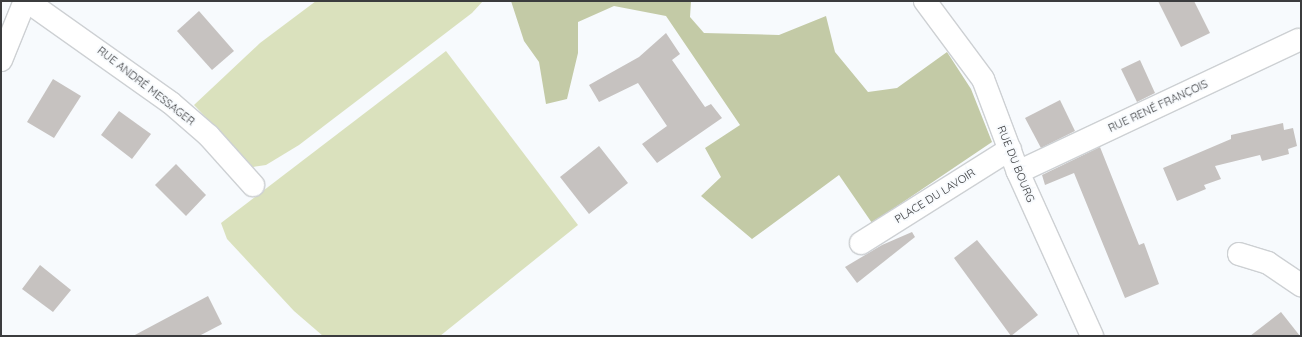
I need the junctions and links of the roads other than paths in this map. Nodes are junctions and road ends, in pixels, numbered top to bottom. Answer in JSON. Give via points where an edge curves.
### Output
{"nodes":[{"id":1,"x":26,"y":1,"type":"edge"},
{"id":2,"x":925,"y":1,"type":"edge"},
{"id":3,"x":1298,"y":40,"type":"dead end"},
{"id":4,"x":1,"y":60,"type":"edge"},
{"id":5,"x":1010,"y":149,"type":"junction"},
{"id":6,"x":1018,"y":172,"type":"junction"},
{"id":7,"x":253,"y":185,"type":"dead end"},
{"id":8,"x":861,"y":243,"type":"dead end"},
{"id":9,"x":1239,"y":254,"type":"dead end"},
{"id":10,"x":1301,"y":285,"type":"edge"},
{"id":11,"x":1092,"y":336,"type":"edge"}],
"edges":[{"from":1,"to":4,"type":"street"},
{"from":1,"to":7,"type":"street","name":"RUE ANDRÉ MESSAGER","via":[[171,103],[209,136]]},
{"from":2,"to":5,"type":"street","name":"RUE DU BOURG","via":[[983,79]]},
{"from":3,"to":6,"type":"street","name":"RUE RENÉ FRANÇOIS"},
{"from":5,"to":6,"type":"street","name":"RUE DU BOURG"},
{"from":5,"to":8,"type":"street","name":"PLACE DU LAVOIR"},
{"from":6,"to":11,"type":"street","name":"RUE DU BOURG"},
{"from":9,"to":10,"type":"street","via":[[1268,263]]}]}
